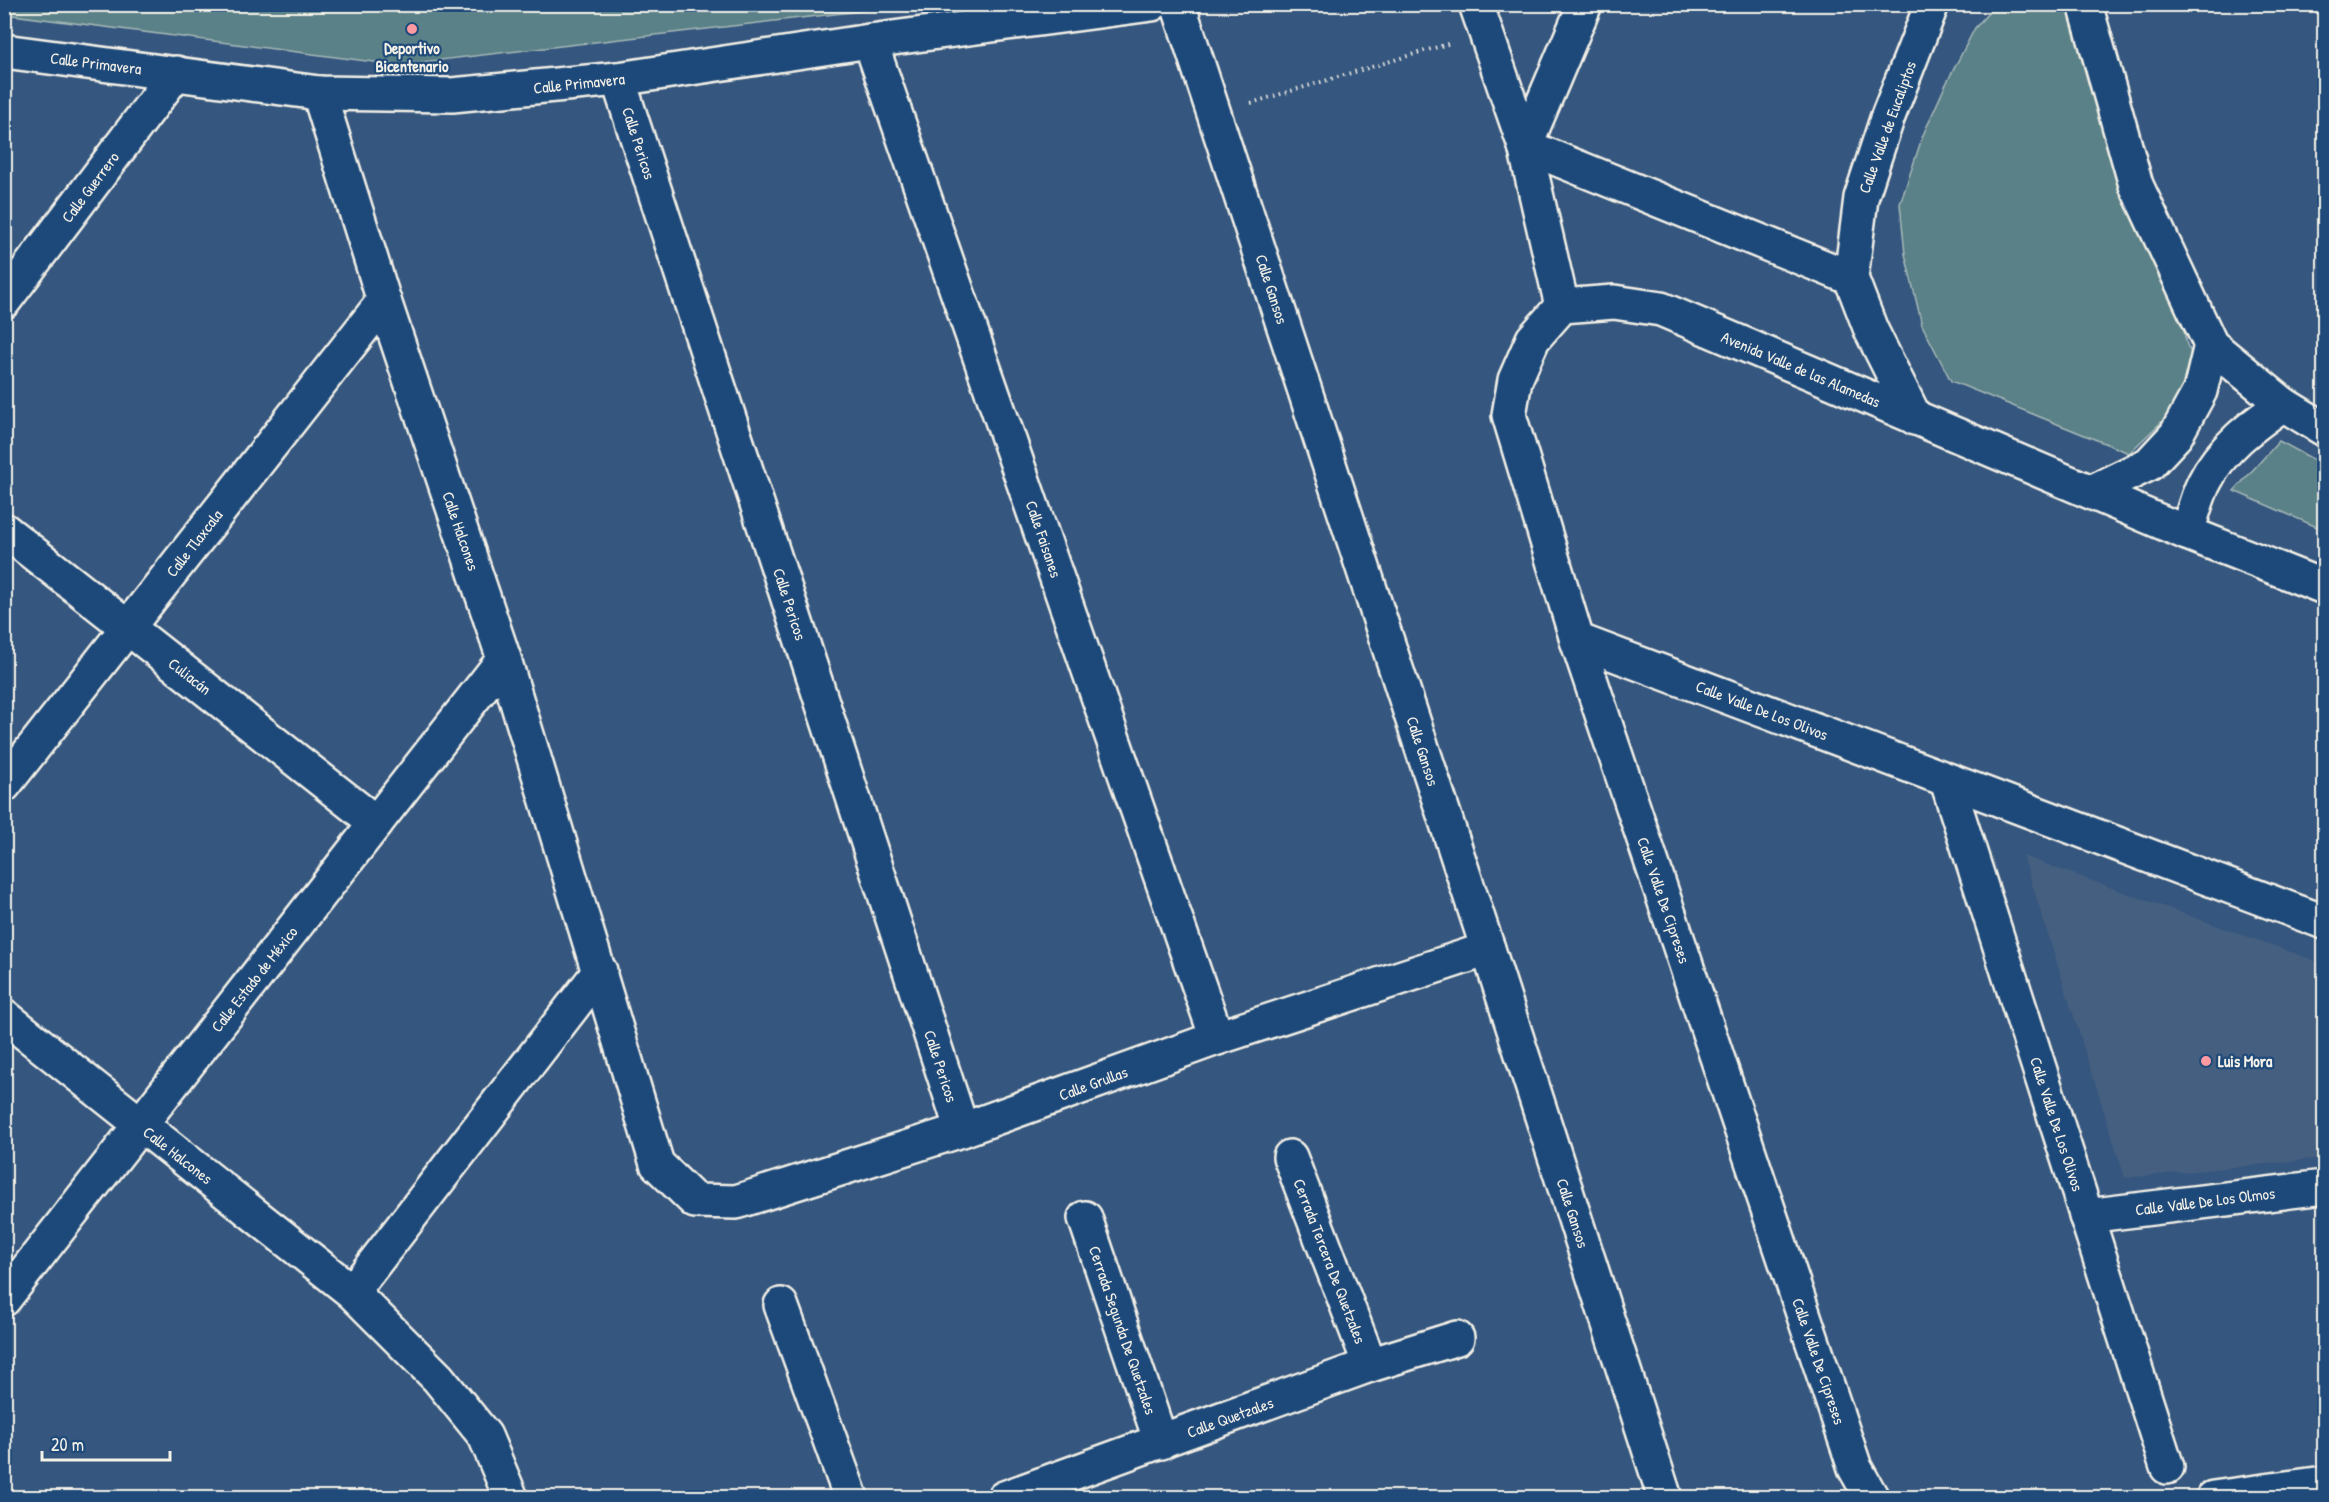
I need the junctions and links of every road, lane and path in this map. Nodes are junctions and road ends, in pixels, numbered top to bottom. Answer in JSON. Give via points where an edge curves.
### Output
{"nodes":[{"id":1,"x":1152,"y":4,"type":"edge"},
{"id":2,"x":1178,"y":4,"type":"edge"},
{"id":3,"x":1586,"y":4,"type":"edge"},
{"id":4,"x":1932,"y":4,"type":"edge"},
{"id":5,"x":2085,"y":4,"type":"edge"},
{"id":6,"x":1481,"y":19,"type":"edge"},
{"id":7,"x":870,"y":40,"type":"junction"},
{"id":8,"x":4,"y":51,"type":"edge"},
{"id":9,"x":176,"y":73,"type":"junction"},
{"id":10,"x":618,"y":79,"type":"junction"},
{"id":11,"x":319,"y":93,"type":"junction"},
{"id":12,"x":1215,"y":114,"type":"junction"},
{"id":13,"x":1525,"y":146,"type":"junction"},
{"id":14,"x":1851,"y":278,"type":"junction"},
{"id":15,"x":4,"y":301,"type":"edge"},
{"id":16,"x":384,"y":301,"type":"junction"},
{"id":17,"x":1562,"y":306,"type":"junction"},
{"id":18,"x":2211,"y":345,"type":"junction"},
{"id":19,"x":2283,"y":404,"type":"junction"},
{"id":20,"x":1915,"y":418,"type":"junction"},
{"id":21,"x":2325,"y":429,"type":"edge"},
{"id":22,"x":2092,"y":491,"type":"junction"},
{"id":23,"x":4,"y":530,"type":"edge"},
{"id":24,"x":2187,"y":533,"type":"junction"},
{"id":25,"x":2325,"y":586,"type":"edge"},
{"id":26,"x":129,"y":627,"type":"junction"},
{"id":27,"x":1577,"y":640,"type":"junction"},
{"id":28,"x":504,"y":659,"type":"junction"},
{"id":29,"x":1947,"y":781,"type":"junction"},
{"id":30,"x":4,"y":785,"type":"edge"},
{"id":31,"x":376,"y":823,"type":"junction"},
{"id":32,"x":2325,"y":922,"type":"edge"},
{"id":33,"x":1488,"y":949,"type":"junction"},
{"id":34,"x":600,"y":971,"type":"junction"},
{"id":35,"x":4,"y":1016,"type":"edge"},
{"id":36,"x":1217,"y":1038,"type":"junction"},
{"id":37,"x":140,"y":1125,"type":"junction"},
{"id":38,"x":962,"y":1130,"type":"junction"},
{"id":39,"x":1290,"y":1157,"type":"dead end"},
{"id":40,"x":2325,"y":1187,"type":"edge"},
{"id":41,"x":695,"y":1201,"type":"joint"},
{"id":42,"x":2086,"y":1216,"type":"junction"},
{"id":43,"x":1085,"y":1218,"type":"dead end"},
{"id":44,"x":352,"y":1292,"type":"junction"},
{"id":45,"x":4,"y":1299,"type":"edge"},
{"id":46,"x":781,"y":1305,"type":"dead end"},
{"id":47,"x":1457,"y":1338,"type":"dead end"},
{"id":48,"x":1370,"y":1365,"type":"junction"},
{"id":49,"x":1161,"y":1442,"type":"junction"},
{"id":50,"x":2167,"y":1467,"type":"dead end"},
{"id":51,"x":2325,"y":1483,"type":"edge"},
{"id":52,"x":511,"y":1497,"type":"edge"},
{"id":53,"x":851,"y":1497,"type":"edge"},
{"id":54,"x":1004,"y":1497,"type":"edge"},
{"id":55,"x":1665,"y":1497,"type":"edge"},
{"id":56,"x":1872,"y":1497,"type":"edge"},
{"id":57,"x":2213,"y":1497,"type":"edge"}],
"edges":[{"from":1,"to":7,"type":"street","name":"Calle Primavera"},
{"from":2,"to":12,"type":"street","name":"Calle Gansos"},
{"from":3,"to":13,"type":"street"},
{"from":4,"to":14,"type":"street","name":"Calle Valle de Eucaliptos","via":[[1861,198]]},
{"from":5,"to":18,"type":"street","via":[[2136,186]]},
{"from":6,"to":12,"type":"path"},
{"from":6,"to":13,"type":"street"},
{"from":7,"to":10,"type":"street","name":"Calle Primavera"},
{"from":7,"to":36,"type":"street","name":"Calle Faisanes"},
{"from":8,"to":9,"type":"street","name":"Calle Primavera"},
{"from":9,"to":11,"type":"street","name":"Calle Primavera"},
{"from":9,"to":15,"type":"street","name":"Calle Guerrero"},
{"from":10,"to":11,"type":"street","name":"Calle Primavera","via":[[452,96]]},
{"from":10,"to":38,"type":"street","name":"Calle Pericos"},
{"from":11,"to":16,"type":"street","name":"Calle Halcones"},
{"from":12,"to":33,"type":"street","name":"Calle Gansos"},
{"from":13,"to":14,"type":"street"},
{"from":13,"to":17,"type":"street"},
{"from":14,"to":20,"type":"street","name":"Calle Valle de Eucaliptos","via":[[1871,330]]},
{"from":16,"to":26,"type":"street","name":"Calle Tlaxcala"},
{"from":16,"to":28,"type":"street","name":"Calle Halcones"},
{"from":17,"to":20,"type":"street","name":"Avenida Valle de las Alamedas","via":[[1614,302],[1661,309]]},
{"from":17,"to":27,"type":"street","name":"Calle Valle De Cipreses","via":[[1533,339],[1515,380],[1509,415]]},
{"from":18,"to":19,"type":"street"},
{"from":18,"to":22,"type":"street","via":[[2200,391],[2176,435],[2149,464]]},
{"from":19,"to":21,"type":"street"},
{"from":19,"to":24,"type":"street","via":[[2241,435],[2218,460],[2203,484]]},
{"from":20,"to":22,"type":"street","name":"Avenida Valle de las Alamedas"},
{"from":22,"to":24,"type":"street","name":"Avenida Valle de las Alamedas"},
{"from":23,"to":26,"type":"street","name":"Culiacán"},
{"from":24,"to":25,"type":"street","name":"Avenida Valle de las Alamedas"},
{"from":26,"to":30,"type":"street","name":"Calle Tlaxcala"},
{"from":26,"to":31,"type":"street","name":"Culiacán"},
{"from":27,"to":29,"type":"street","name":"Calle Valle De Los Olivos"},
{"from":27,"to":56,"type":"street","name":"Calle Valle De Cipreses","via":[[1855,1468]]},
{"from":28,"to":31,"type":"street","name":"Calle Estado de México"},
{"from":28,"to":34,"type":"street","name":"Calle Halcones"},
{"from":29,"to":32,"type":"street","name":"Calle Valle De Los Olivos"},
{"from":29,"to":42,"type":"street","name":"Calle Valle De Los Olivos"},
{"from":31,"to":37,"type":"street","name":"Calle Estado de México"},
{"from":33,"to":36,"type":"street","name":"Calle Grullas"},
{"from":33,"to":55,"type":"street","name":"Calle Gansos"},
{"from":34,"to":41,"type":"street","name":"Calle Halcones","via":[[657,1164]]},
{"from":34,"to":44,"type":"street"},
{"from":35,"to":37,"type":"street","name":"Calle Halcones"},
{"from":36,"to":38,"type":"street","name":"Calle Grullas"},
{"from":37,"to":44,"type":"street","name":"Calle Halcones"},
{"from":37,"to":45,"type":"street","name":"Calle Estado de México"},
{"from":38,"to":41,"type":"street","name":"Calle Grullas","via":[[736,1202]]},
{"from":39,"to":48,"type":"street","name":"Cerrada Tercera De Quetzales"},
{"from":40,"to":42,"type":"street","name":"Calle Valle De Los Olmos"},
{"from":42,"to":50,"type":"street","name":"Calle Valle De Los Olivos"},
{"from":43,"to":49,"type":"street","name":"Cerrada Segunda De Quetzales"},
{"from":44,"to":52,"type":"street","name":"Calle Halcones","via":[[438,1378],[485,1436]]},
{"from":46,"to":53,"type":"street"},
{"from":47,"to":48,"type":"street","name":"Calle Quetzales"},
{"from":48,"to":49,"type":"street","name":"Calle Quetzales"},
{"from":49,"to":54,"type":"street","name":"Calle Quetzales"},
{"from":51,"to":57,"type":"street"}]}
